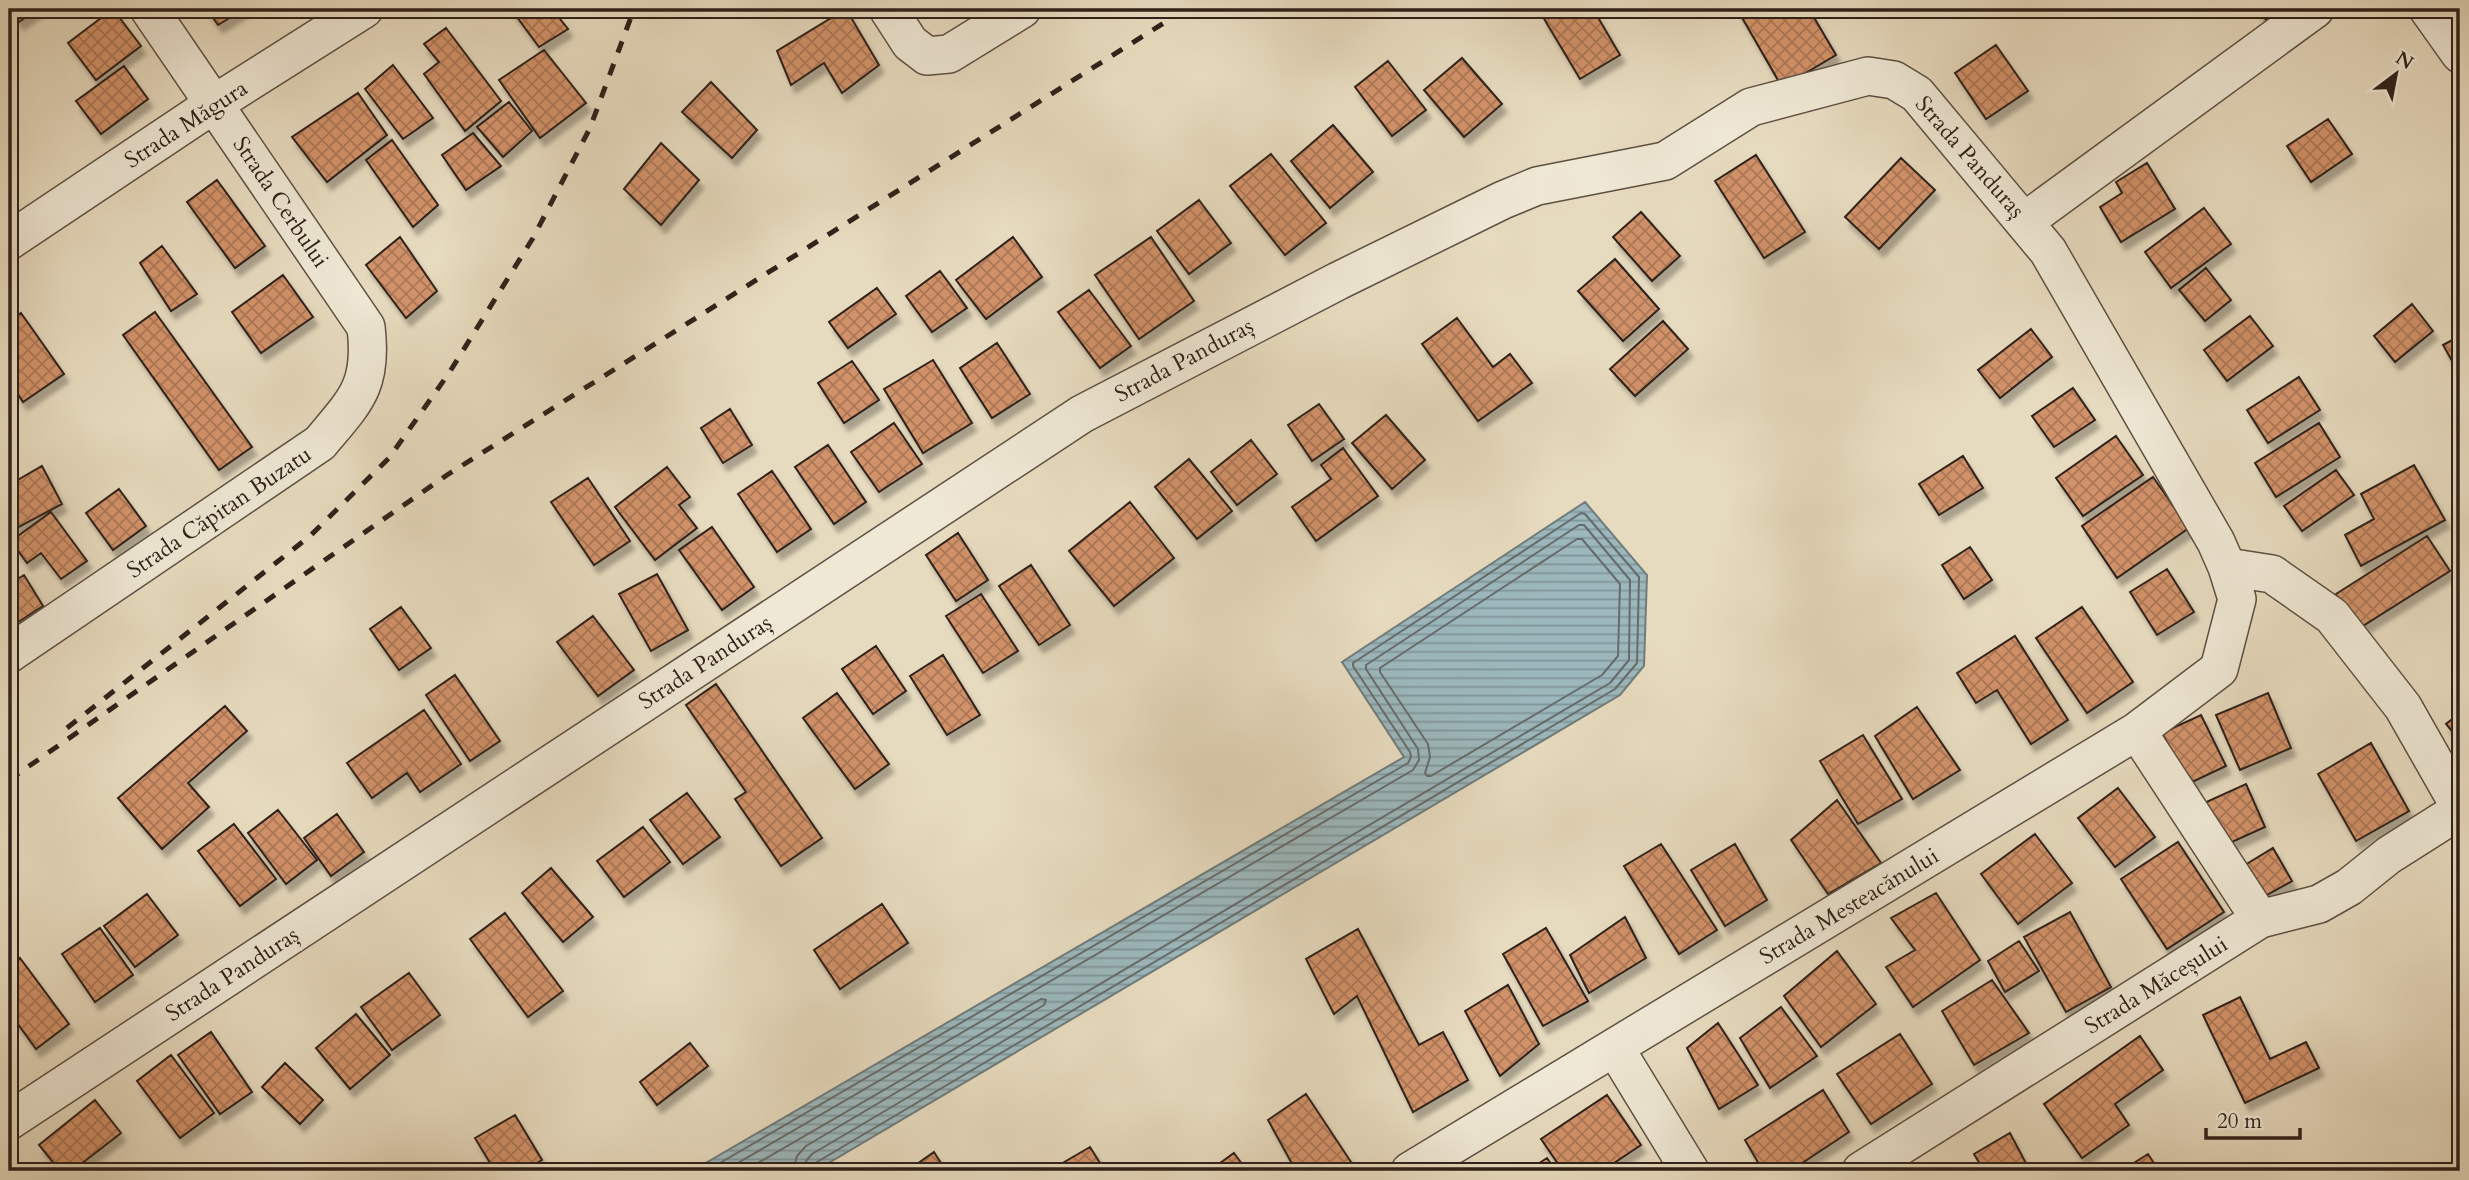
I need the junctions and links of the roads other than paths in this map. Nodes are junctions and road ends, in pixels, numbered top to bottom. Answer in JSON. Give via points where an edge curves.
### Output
{"nodes":[{"id":1,"x":149,"y":9,"type":"edge"},
{"id":2,"x":364,"y":9,"type":"edge"},
{"id":3,"x":888,"y":9,"type":"edge"},
{"id":4,"x":1022,"y":9,"type":"edge"},
{"id":5,"x":2315,"y":9,"type":"edge"},
{"id":6,"x":2428,"y":9,"type":"edge"},
{"id":7,"x":2460,"y":54,"type":"edge"},
{"id":8,"x":214,"y":104,"type":"junction"},
{"id":9,"x":2025,"y":221,"type":"junction"},
{"id":10,"x":9,"y":240,"type":"edge"},
{"id":11,"x":366,"y":327,"type":"joint"},
{"id":12,"x":2232,"y":583,"type":"junction"},
{"id":13,"x":9,"y":654,"type":"edge"},
{"id":14,"x":2137,"y":731,"type":"junction"},
{"id":15,"x":2460,"y":809,"type":"edge"},
{"id":16,"x":2260,"y":919,"type":"junction"},
{"id":17,"x":1615,"y":1048,"type":"junction"},
{"id":18,"x":9,"y":1121,"type":"edge"},
{"id":19,"x":1410,"y":1171,"type":"edge"},
{"id":20,"x":1690,"y":1171,"type":"edge"},
{"id":21,"x":1861,"y":1171,"type":"edge"}],
"edges":[{"from":1,"to":8,"type":"street","name":"Strada Cerbului"},
{"from":2,"to":8,"type":"street","name":"Strada Măgura"},
{"from":3,"to":4,"type":"street","via":[[926,56],[949,54]]},
{"from":5,"to":9,"type":"street"},
{"from":6,"to":7,"type":"street"},
{"from":8,"to":10,"type":"street","name":"Strada Măgura"},
{"from":8,"to":11,"type":"street","name":"Strada Cerbului"},
{"from":9,"to":12,"type":"street","name":"Strada Panduraș","via":[[2048,251],[2216,542]]},
{"from":9,"to":18,"type":"street","name":"Strada Panduraș","via":[[1917,94],[1894,80],[1868,76],[1751,107],[1665,160],[1537,186],[1503,200],[1082,414]]},
{"from":11,"to":13,"type":"street","name":"Strada Căpitan Buzatu","via":[[369,355],[364,382],[320,443]]},
{"from":12,"to":14,"type":"street","name":"Strada Mesteacănului","via":[[2219,669]]},
{"from":12,"to":15,"type":"street","via":[[2272,574],[2332,616],[2403,707]]},
{"from":14,"to":16,"type":"street"},
{"from":14,"to":17,"type":"street","name":"Strada Mesteacănului"},
{"from":15,"to":16,"type":"street","name":"Strada Măceșului","via":[[2319,904]]},
{"from":16,"to":21,"type":"street","name":"Strada Măceșului"},
{"from":17,"to":19,"type":"street","name":"Strada Mesteacănului"},
{"from":17,"to":20,"type":"street"}]}
